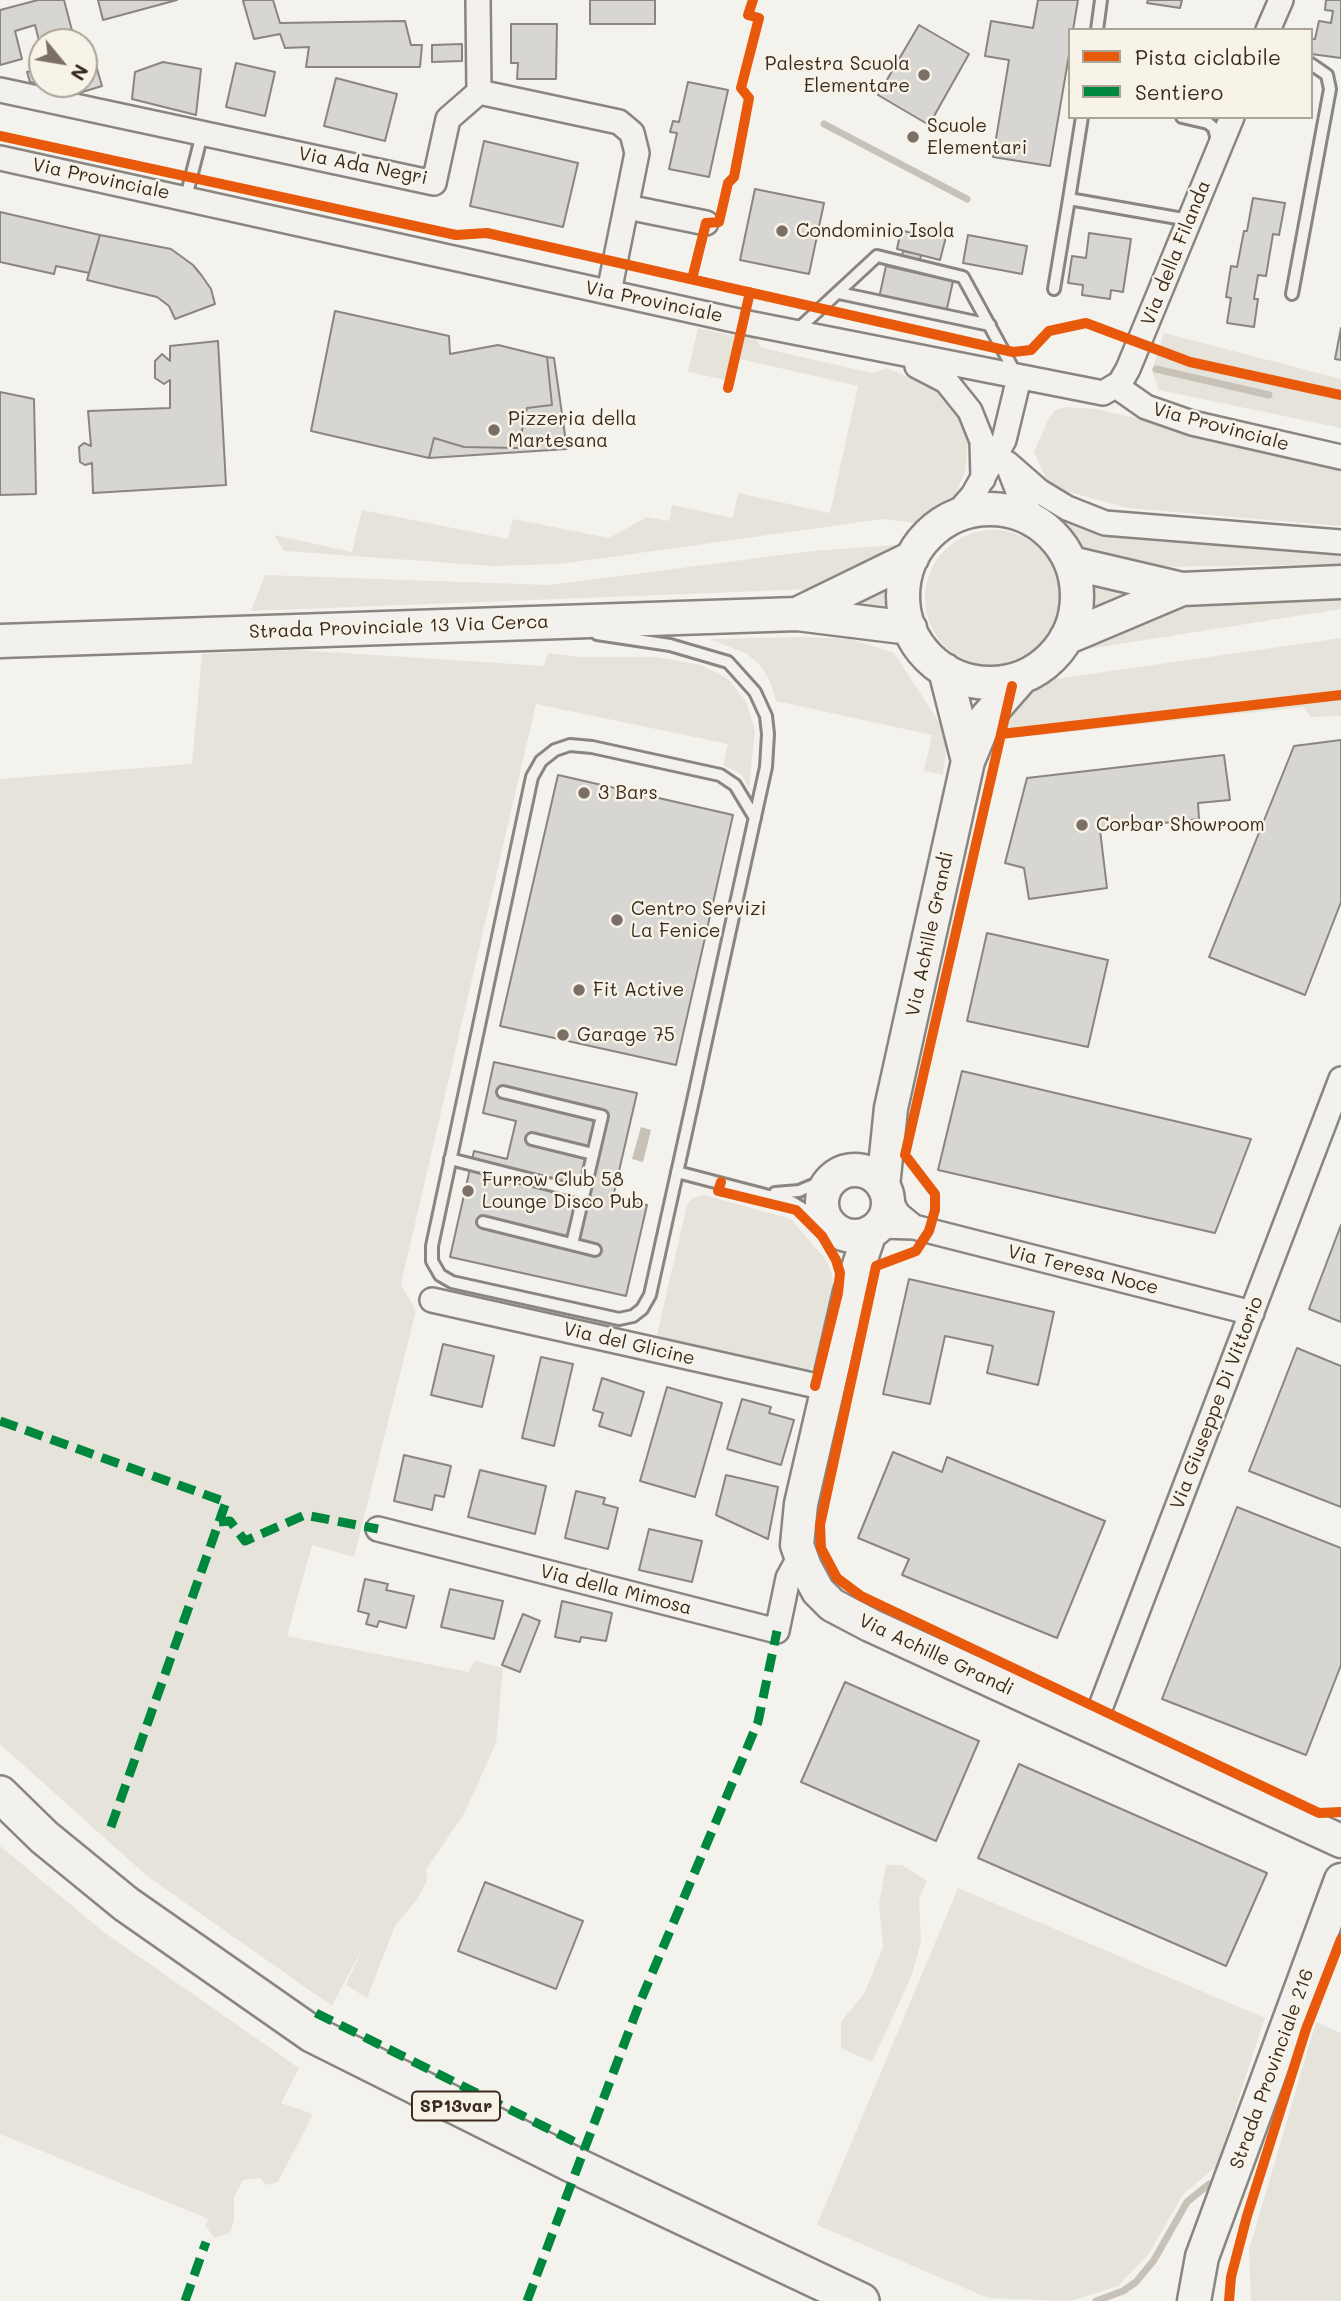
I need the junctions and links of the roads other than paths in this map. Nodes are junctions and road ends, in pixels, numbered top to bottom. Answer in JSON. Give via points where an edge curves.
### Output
{"nodes":[{"id":1,"x":478,"y":0,"type":"edge"},
{"id":2,"x":1101,"y":0,"type":"edge"},
{"id":3,"x":1281,"y":0,"type":"edge"},
{"id":4,"x":1097,"y":28,"type":"edge"},
{"id":5,"x":1269,"y":28,"type":"edge"},
{"id":6,"x":1313,"y":65,"type":"edge"},
{"id":7,"x":0,"y":90,"type":"edge"},
{"id":8,"x":479,"y":92,"type":"junction"},
{"id":9,"x":1082,"y":119,"type":"edge"},
{"id":10,"x":1191,"y":119,"type":"edge"},
{"id":11,"x":1217,"y":119,"type":"edge"},
{"id":12,"x":1231,"y":119,"type":"edge"},
{"id":13,"x":1208,"y":123,"type":"junction"},
{"id":14,"x":202,"y":134,"type":"junction"},
{"id":15,"x":1218,"y":150,"type":"junction"},
{"id":16,"x":0,"y":158,"type":"edge"},
{"id":17,"x":186,"y":197,"type":"junction"},
{"id":18,"x":1069,"y":199,"type":"junction"},
{"id":19,"x":627,"y":207,"type":"junction"},
{"id":20,"x":1189,"y":220,"type":"junction"},
{"id":21,"x":706,"y":223,"type":"dead end"},
{"id":22,"x":1054,"y":289,"type":"dead end"},
{"id":23,"x":609,"y":292,"type":"junction"},
{"id":24,"x":839,"y":293,"type":"junction"},
{"id":25,"x":1292,"y":294,"type":"dead end"},
{"id":26,"x":990,"y":325,"type":"junction"},
{"id":27,"x":794,"y":332,"type":"junction"},
{"id":28,"x":886,"y":352,"type":"junction"},
{"id":29,"x":1019,"y":378,"type":"junction"},
{"id":30,"x":1116,"y":386,"type":"junction"},
{"id":31,"x":1004,"y":440,"type":"junction"},
{"id":32,"x":1341,"y":457,"type":"edge"},
{"id":33,"x":1007,"y":463,"type":"junction"},
{"id":34,"x":983,"y":479,"type":"junction"},
{"id":35,"x":954,"y":517,"type":"junction"},
{"id":36,"x":1035,"y":521,"type":"junction"},
{"id":37,"x":1341,"y":542,"type":"edge"},
{"id":38,"x":912,"y":558,"type":"junction"},
{"id":39,"x":1071,"y":563,"type":"junction"},
{"id":40,"x":1341,"y":582,"type":"edge"},
{"id":41,"x":1182,"y":589,"type":"junction"},
{"id":42,"x":797,"y":614,"type":"junction"},
{"id":43,"x":522,"y":622,"type":"junction"},
{"id":44,"x":909,"y":628,"type":"junction"},
{"id":45,"x":1066,"y":638,"type":"junction"},
{"id":46,"x":0,"y":641,"type":"edge"},
{"id":47,"x":945,"y":670,"type":"junction"},
{"id":48,"x":1021,"y":678,"type":"junction"},
{"id":49,"x":968,"y":761,"type":"junction"},
{"id":50,"x":754,"y":818,"type":"junction"},
{"id":51,"x":1341,"y":1079,"type":"edge"},
{"id":52,"x":503,"y":1092,"type":"dead end"},
{"id":53,"x":891,"y":1108,"type":"junction"},
{"id":54,"x":532,"y":1139,"type":"dead end"},
{"id":55,"x":593,"y":1154,"type":"junction"},
{"id":56,"x":450,"y":1159,"type":"junction"},
{"id":57,"x":677,"y":1172,"type":"junction"},
{"id":58,"x":840,"y":1174,"type":"junction"},
{"id":59,"x":886,"y":1191,"type":"junction"},
{"id":60,"x":584,"y":1193,"type":"junction"},
{"id":61,"x":766,"y":1193,"type":"junction"},
{"id":62,"x":483,"y":1222,"type":"dead end"},
{"id":63,"x":833,"y":1227,"type":"junction"},
{"id":64,"x":914,"y":1227,"type":"junction"},
{"id":65,"x":874,"y":1229,"type":"junction"},
{"id":66,"x":572,"y":1244,"type":"junction"},
{"id":67,"x":595,"y":1250,"type":"dead end"},
{"id":68,"x":850,"y":1292,"type":"junction"},
{"id":69,"x":432,"y":1300,"type":"dead end"},
{"id":70,"x":1252,"y":1313,"type":"junction"},
{"id":71,"x":826,"y":1388,"type":"junction"},
{"id":72,"x":378,"y":1529,"type":"dead end"},
{"id":73,"x":800,"y":1556,"type":"junction"},
{"id":74,"x":1093,"y":1727,"type":"junction"},
{"id":75,"x":0,"y":1794,"type":"edge"},
{"id":76,"x":1341,"y":1841,"type":"edge"},
{"id":77,"x":1341,"y":1880,"type":"edge"},
{"id":78,"x":1202,"y":2257,"type":"junction"},
{"id":79,"x":861,"y":2301,"type":"edge"},
{"id":80,"x":1175,"y":2301,"type":"edge"},
{"id":81,"x":1194,"y":2301,"type":"edge"}],
"edges":[{"from":1,"to":8,"type":"street"},
{"from":2,"to":4,"type":"lane"},
{"from":3,"to":5,"type":"street"},
{"from":6,"to":25,"type":"lane","via":[[1327,75],[1330,89]]},
{"from":7,"to":14,"type":"street","name":"Via Ada Negri"},
{"from":8,"to":14,"type":"street","name":"Via Ada Negri","via":[[448,119],[434,183]]},
{"from":8,"to":19,"type":"street","via":[[619,122],[632,133],[637,147]]},
{"from":9,"to":18,"type":"lane"},
{"from":10,"to":13,"type":"lane"},
{"from":11,"to":13,"type":"lane"},
{"from":12,"to":15,"type":"street","name":"Via della Filanda"},
{"from":13,"to":15,"type":"lane","via":[[1216,132]]},
{"from":14,"to":17,"type":"lane"},
{"from":15,"to":20,"type":"street","name":"Via della Filanda"},
{"from":16,"to":17,"type":"street","name":"Via Provinciale"},
{"from":17,"to":23,"type":"street","name":"Via Provinciale"},
{"from":18,"to":20,"type":"lane"},
{"from":18,"to":22,"type":"lane"},
{"from":19,"to":21,"type":"street"},
{"from":19,"to":23,"type":"street"},
{"from":20,"to":30,"type":"street","name":"Via della Filanda","via":[[1128,369]]},
{"from":23,"to":27,"type":"street","name":"Via Provinciale"},
{"from":24,"to":26,"type":"lane"},
{"from":24,"to":26,"type":"lane","via":[[877,256],[963,277]]},
{"from":24,"to":27,"type":"lane"},
{"from":26,"to":29,"type":"lane"},
{"from":27,"to":28,"type":"street","name":"Via Provinciale"},
{"from":28,"to":29,"type":"street","name":"Via Provinciale"},
{"from":28,"to":34,"type":"street","via":[[930,372],[955,390],[973,416],[982,441]]},
{"from":29,"to":30,"type":"street","name":"Via Provinciale","via":[[1097,394]]},
{"from":29,"to":31,"type":"street"},
{"from":30,"to":32,"type":"street","name":"Via Provinciale","via":[[1146,407],[1192,423]]},
{"from":31,"to":33,"type":"street"},
{"from":31,"to":34,"type":"street"},
{"from":33,"to":36,"type":"street"},
{"from":33,"to":37,"type":"street","via":[[1048,496],[1105,523]]},
{"from":34,"to":35,"type":"street"},
{"from":35,"to":36,"type":"street","name":"Strada Provinciale 13 Via Cerca","via":[[990,509]]},
{"from":35,"to":38,"type":"street","name":"Strada Provinciale 13 Via Cerca","via":[[930,534]]},
{"from":36,"to":39,"type":"street","name":"Strada Provinciale 13 Via Cerca","via":[[1057,540]]},
{"from":38,"to":42,"type":"street","name":"Strada Provinciale 13 Via Cerca"},
{"from":38,"to":44,"type":"street","name":"Strada Provinciale 13 Via Cerca","via":[[905,581]]},
{"from":39,"to":41,"type":"street","name":"Strada Provinciale 13 Via Cerca"},
{"from":39,"to":45,"type":"street","name":"Strada Provinciale 13 Via Cerca","via":[[1077,588],[1076,614]]},
{"from":40,"to":41,"type":"street","name":"Strada Provinciale 13 Via Cerca"},
{"from":41,"to":45,"type":"street","name":"Strada Provinciale 13 Via Cerca"},
{"from":42,"to":43,"type":"street","name":"Strada Provinciale 13 Via Cerca"},
{"from":42,"to":44,"type":"street","name":"Strada Provinciale 13 Via Cerca"},
{"from":43,"to":46,"type":"street","name":"Strada Provinciale 13 Via Cerca"},
{"from":43,"to":50,"type":"lane","via":[[670,645],[728,662],[755,692],[766,716],[767,762]]},
{"from":44,"to":47,"type":"street","name":"Strada Provinciale 13 Via Cerca","via":[[924,652]]},
{"from":45,"to":48,"type":"street","name":"Strada Provinciale 13 Via Cerca","via":[[1047,662]]},
{"from":47,"to":48,"type":"street","name":"Strada Provinciale 13 Via Cerca","via":[[969,681]]},
{"from":47,"to":49,"type":"street","name":"Via Achille Grandi"},
{"from":48,"to":49,"type":"street","name":"Via Achille Grandi","via":[[995,705]]},
{"from":49,"to":53,"type":"street","name":"Via Achille Grandi"},
{"from":50,"to":56,"type":"lane","via":[[735,785],[720,775],[570,745],[541,761],[532,777]]},
{"from":50,"to":57,"type":"lane"},
{"from":51,"to":70,"type":"street","name":"Via Giuseppe Di Vittorio"},
{"from":52,"to":55,"type":"lane","via":[[602,1116]]},
{"from":53,"to":58,"type":"street","via":[[881,1132]]},
{"from":53,"to":59,"type":"street"},
{"from":54,"to":55,"type":"lane"},
{"from":55,"to":60,"type":"lane"},
{"from":56,"to":57,"type":"lane","via":[[432,1246],[432,1261],[440,1275],[452,1282],[619,1319],[633,1317],[650,1295]]},
{"from":56,"to":60,"type":"lane"},
{"from":57,"to":61,"type":"lane"},
{"from":58,"to":59,"type":"street","via":[[867,1172]]},
{"from":58,"to":61,"type":"lane","via":[[799,1191]]},
{"from":58,"to":63,"type":"street","via":[[822,1198],[823,1212]]},
{"from":59,"to":64,"type":"street","via":[[898,1214]]},
{"from":59,"to":65,"type":"street","via":[[887,1212]]},
{"from":60,"to":66,"type":"lane"},
{"from":61,"to":63,"type":"lane","via":[[792,1202]]},
{"from":62,"to":66,"type":"lane"},
{"from":63,"to":65,"type":"street","via":[[850,1236]]},
{"from":63,"to":68,"type":"street","via":[[847,1262]]},
{"from":64,"to":65,"type":"street","name":"Via Teresa Noce"},
{"from":64,"to":70,"type":"street","name":"Via Teresa Noce"},
{"from":65,"to":68,"type":"street","name":"Via Achille Grandi"},
{"from":66,"to":67,"type":"lane"},
{"from":68,"to":71,"type":"street","name":"Via Achille Grandi"},
{"from":69,"to":71,"type":"street","name":"Via del Glicine"},
{"from":70,"to":74,"type":"street","name":"Via Giuseppe Di Vittorio"},
{"from":71,"to":73,"type":"street","name":"Via Achille Grandi","via":[[801,1504]]},
{"from":72,"to":73,"type":"street","name":"Via della Mimosa","via":[[777,1631],[788,1578]]},
{"from":73,"to":74,"type":"street","name":"Via Achille Grandi","via":[[818,1591],[843,1612]]},
{"from":74,"to":76,"type":"street","name":"Via Achille Grandi"},
{"from":75,"to":79,"type":"main road","number":"SP13var","via":[[126,1905],[312,2034]]},
{"from":77,"to":78,"type":"street","name":"Strada Provinciale 216"},
{"from":78,"to":80,"type":"street","name":"Strada Provinciale 216"},
{"from":78,"to":81,"type":"street","name":"Strada Provinciale 216"}]}
